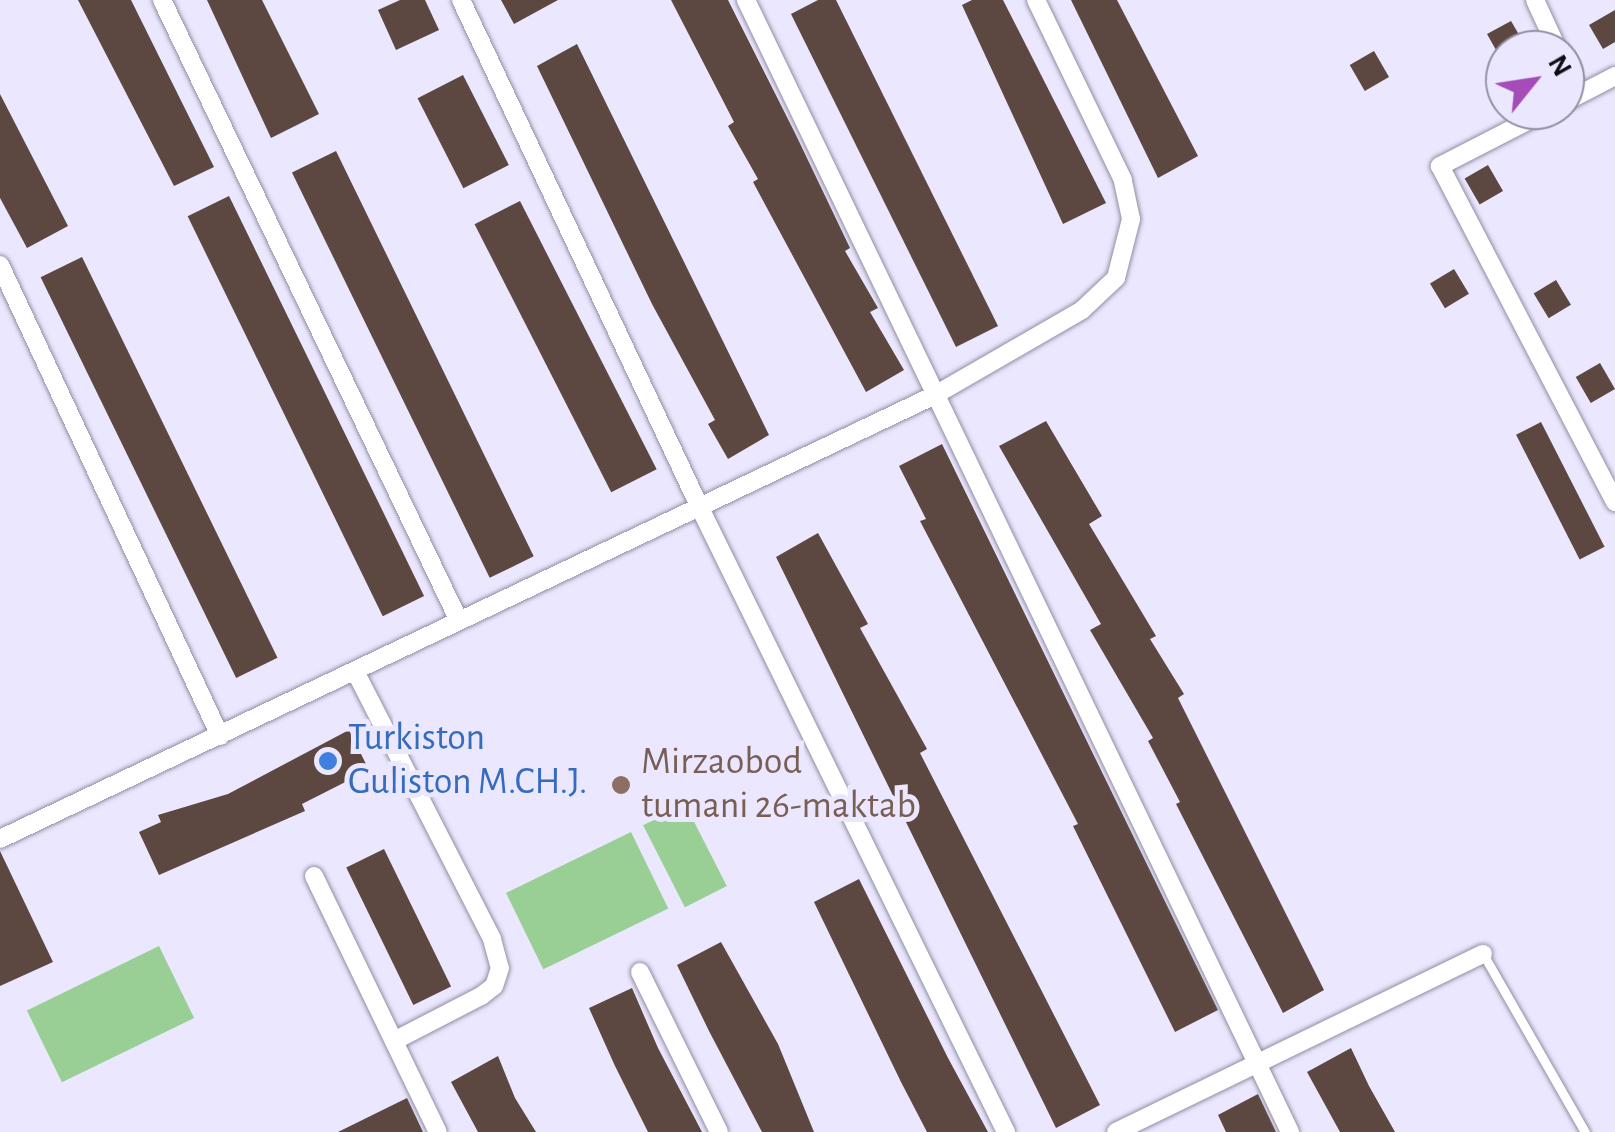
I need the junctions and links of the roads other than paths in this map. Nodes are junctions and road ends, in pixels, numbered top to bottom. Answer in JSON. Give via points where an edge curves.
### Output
{"nodes":[{"id":1,"x":162,"y":0,"type":"edge"},
{"id":2,"x":461,"y":0,"type":"edge"},
{"id":3,"x":746,"y":0,"type":"edge"},
{"id":4,"x":1036,"y":0,"type":"edge"},
{"id":5,"x":1535,"y":0,"type":"edge"},
{"id":6,"x":1549,"y":30,"type":"edge"},
{"id":7,"x":1615,"y":76,"type":"edge"},
{"id":8,"x":1585,"y":91,"type":"edge"},
{"id":9,"x":1510,"y":130,"type":"edge"},
{"id":10,"x":0,"y":266,"type":"edge"},
{"id":11,"x":935,"y":395,"type":"junction"},
{"id":12,"x":1615,"y":502,"type":"edge"},
{"id":13,"x":700,"y":508,"type":"junction"},
{"id":14,"x":459,"y":620,"type":"junction"},
{"id":15,"x":356,"y":673,"type":"junction"},
{"id":16,"x":220,"y":736,"type":"junction"},
{"id":17,"x":0,"y":839,"type":"edge"},
{"id":18,"x":314,"y":876,"type":"dead end"},
{"id":19,"x":1483,"y":954,"type":"joint"},
{"id":20,"x":640,"y":972,"type":"dead end"},
{"id":21,"x":394,"y":1041,"type":"junction"},
{"id":22,"x":1256,"y":1064,"type":"junction"},
{"id":23,"x":438,"y":1132,"type":"edge"},
{"id":24,"x":719,"y":1132,"type":"edge"},
{"id":25,"x":1006,"y":1132,"type":"edge"},
{"id":26,"x":1116,"y":1132,"type":"edge"},
{"id":27,"x":1290,"y":1132,"type":"edge"},
{"id":28,"x":1585,"y":1132,"type":"edge"}],
"edges":[{"from":1,"to":14,"type":"street"},
{"from":2,"to":13,"type":"street"},
{"from":3,"to":11,"type":"street"},
{"from":4,"to":11,"type":"street","via":[[1123,180],[1131,219],[1128,249],[1116,278],[1082,310]]},
{"from":5,"to":6,"type":"street"},
{"from":7,"to":8,"type":"street"},
{"from":9,"to":12,"type":"street","via":[[1440,166]]},
{"from":10,"to":16,"type":"street"},
{"from":11,"to":13,"type":"street"},
{"from":11,"to":22,"type":"street"},
{"from":13,"to":14,"type":"street"},
{"from":13,"to":25,"type":"street"},
{"from":14,"to":15,"type":"street"},
{"from":15,"to":16,"type":"street"},
{"from":15,"to":21,"type":"street","via":[[492,939],[500,968],[494,986],[481,996]]},
{"from":16,"to":17,"type":"street"},
{"from":18,"to":21,"type":"street"},
{"from":19,"to":22,"type":"street"},
{"from":19,"to":28,"type":"lane"},
{"from":20,"to":24,"type":"street"},
{"from":21,"to":23,"type":"street"},
{"from":22,"to":26,"type":"street"},
{"from":22,"to":27,"type":"street"}]}
